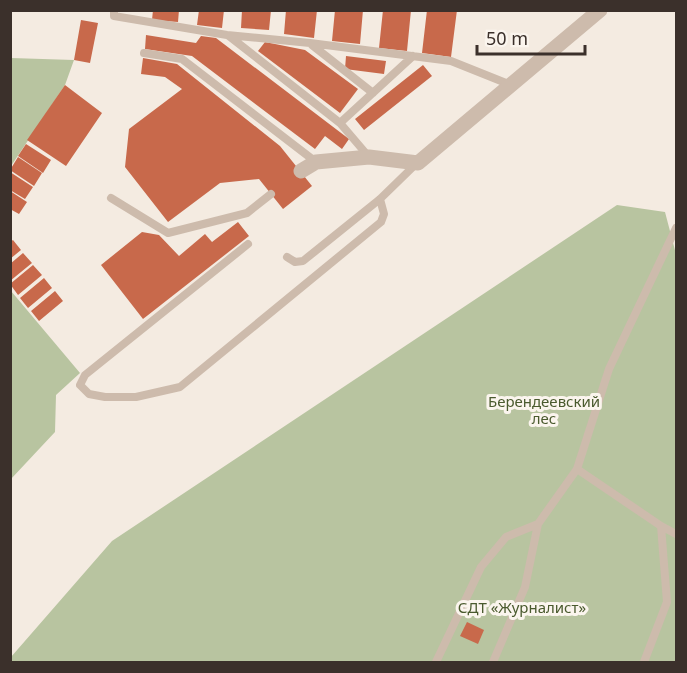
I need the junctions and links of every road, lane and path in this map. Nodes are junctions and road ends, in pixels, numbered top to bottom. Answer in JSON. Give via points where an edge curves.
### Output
{"nodes":[{"id":1,"x":114,"y":10,"type":"edge"},
{"id":2,"x":600,"y":10,"type":"edge"},
{"id":3,"x":227,"y":35,"type":"junction"},
{"id":4,"x":310,"y":43,"type":"junction"},
{"id":5,"x":144,"y":53,"type":"dead end"},
{"id":6,"x":412,"y":56,"type":"junction"},
{"id":7,"x":511,"y":85,"type":"junction"},
{"id":8,"x":373,"y":93,"type":"junction"},
{"id":9,"x":340,"y":123,"type":"junction"},
{"id":10,"x":369,"y":157,"type":"junction"},
{"id":11,"x":316,"y":162,"type":"junction"},
{"id":12,"x":418,"y":163,"type":"junction"},
{"id":13,"x":301,"y":171,"type":"dead end"},
{"id":14,"x":271,"y":194,"type":"dead end"},
{"id":15,"x":111,"y":198,"type":"dead end"},
{"id":16,"x":380,"y":199,"type":"junction"},
{"id":17,"x":676,"y":228,"type":"edge"},
{"id":18,"x":248,"y":244,"type":"dead end"},
{"id":19,"x":287,"y":257,"type":"dead end"},
{"id":20,"x":577,"y":469,"type":"junction"},
{"id":21,"x":538,"y":524,"type":"junction"},
{"id":22,"x":661,"y":526,"type":"junction"},
{"id":23,"x":676,"y":534,"type":"edge"},
{"id":24,"x":436,"y":663,"type":"edge"},
{"id":25,"x":493,"y":663,"type":"edge"},
{"id":26,"x":644,"y":663,"type":"edge"}],
"edges":[{"from":1,"to":3,"type":"lane","via":[[114,16]]},
{"from":2,"to":7,"type":"street"},
{"from":3,"to":4,"type":"lane"},
{"from":3,"to":9,"type":"lane"},
{"from":4,"to":6,"type":"lane"},
{"from":4,"to":8,"type":"lane"},
{"from":5,"to":11,"type":"lane","via":[[182,59]]},
{"from":6,"to":7,"type":"lane","via":[[451,61]]},
{"from":6,"to":8,"type":"lane"},
{"from":7,"to":12,"type":"street"},
{"from":8,"to":9,"type":"lane"},
{"from":9,"to":10,"type":"lane"},
{"from":10,"to":11,"type":"street"},
{"from":10,"to":12,"type":"street"},
{"from":11,"to":13,"type":"street"},
{"from":12,"to":16,"type":"lane"},
{"from":14,"to":15,"type":"lane","via":[[247,213],[168,233]]},
{"from":16,"to":18,"type":"lane","via":[[384,214],[381,222],[180,387],[136,397],[105,397],[89,394],[80,385],[85,375]]},
{"from":16,"to":19,"type":"lane","via":[[303,261]]},
{"from":17,"to":20,"type":"lane","via":[[609,369]]},
{"from":20,"to":21,"type":"lane"},
{"from":20,"to":22,"type":"lane"},
{"from":21,"to":24,"type":"lane","via":[[506,537],[481,567]]},
{"from":21,"to":25,"type":"lane","via":[[525,587]]},
{"from":22,"to":23,"type":"lane"},
{"from":22,"to":26,"type":"lane","via":[[667,602]]}]}
